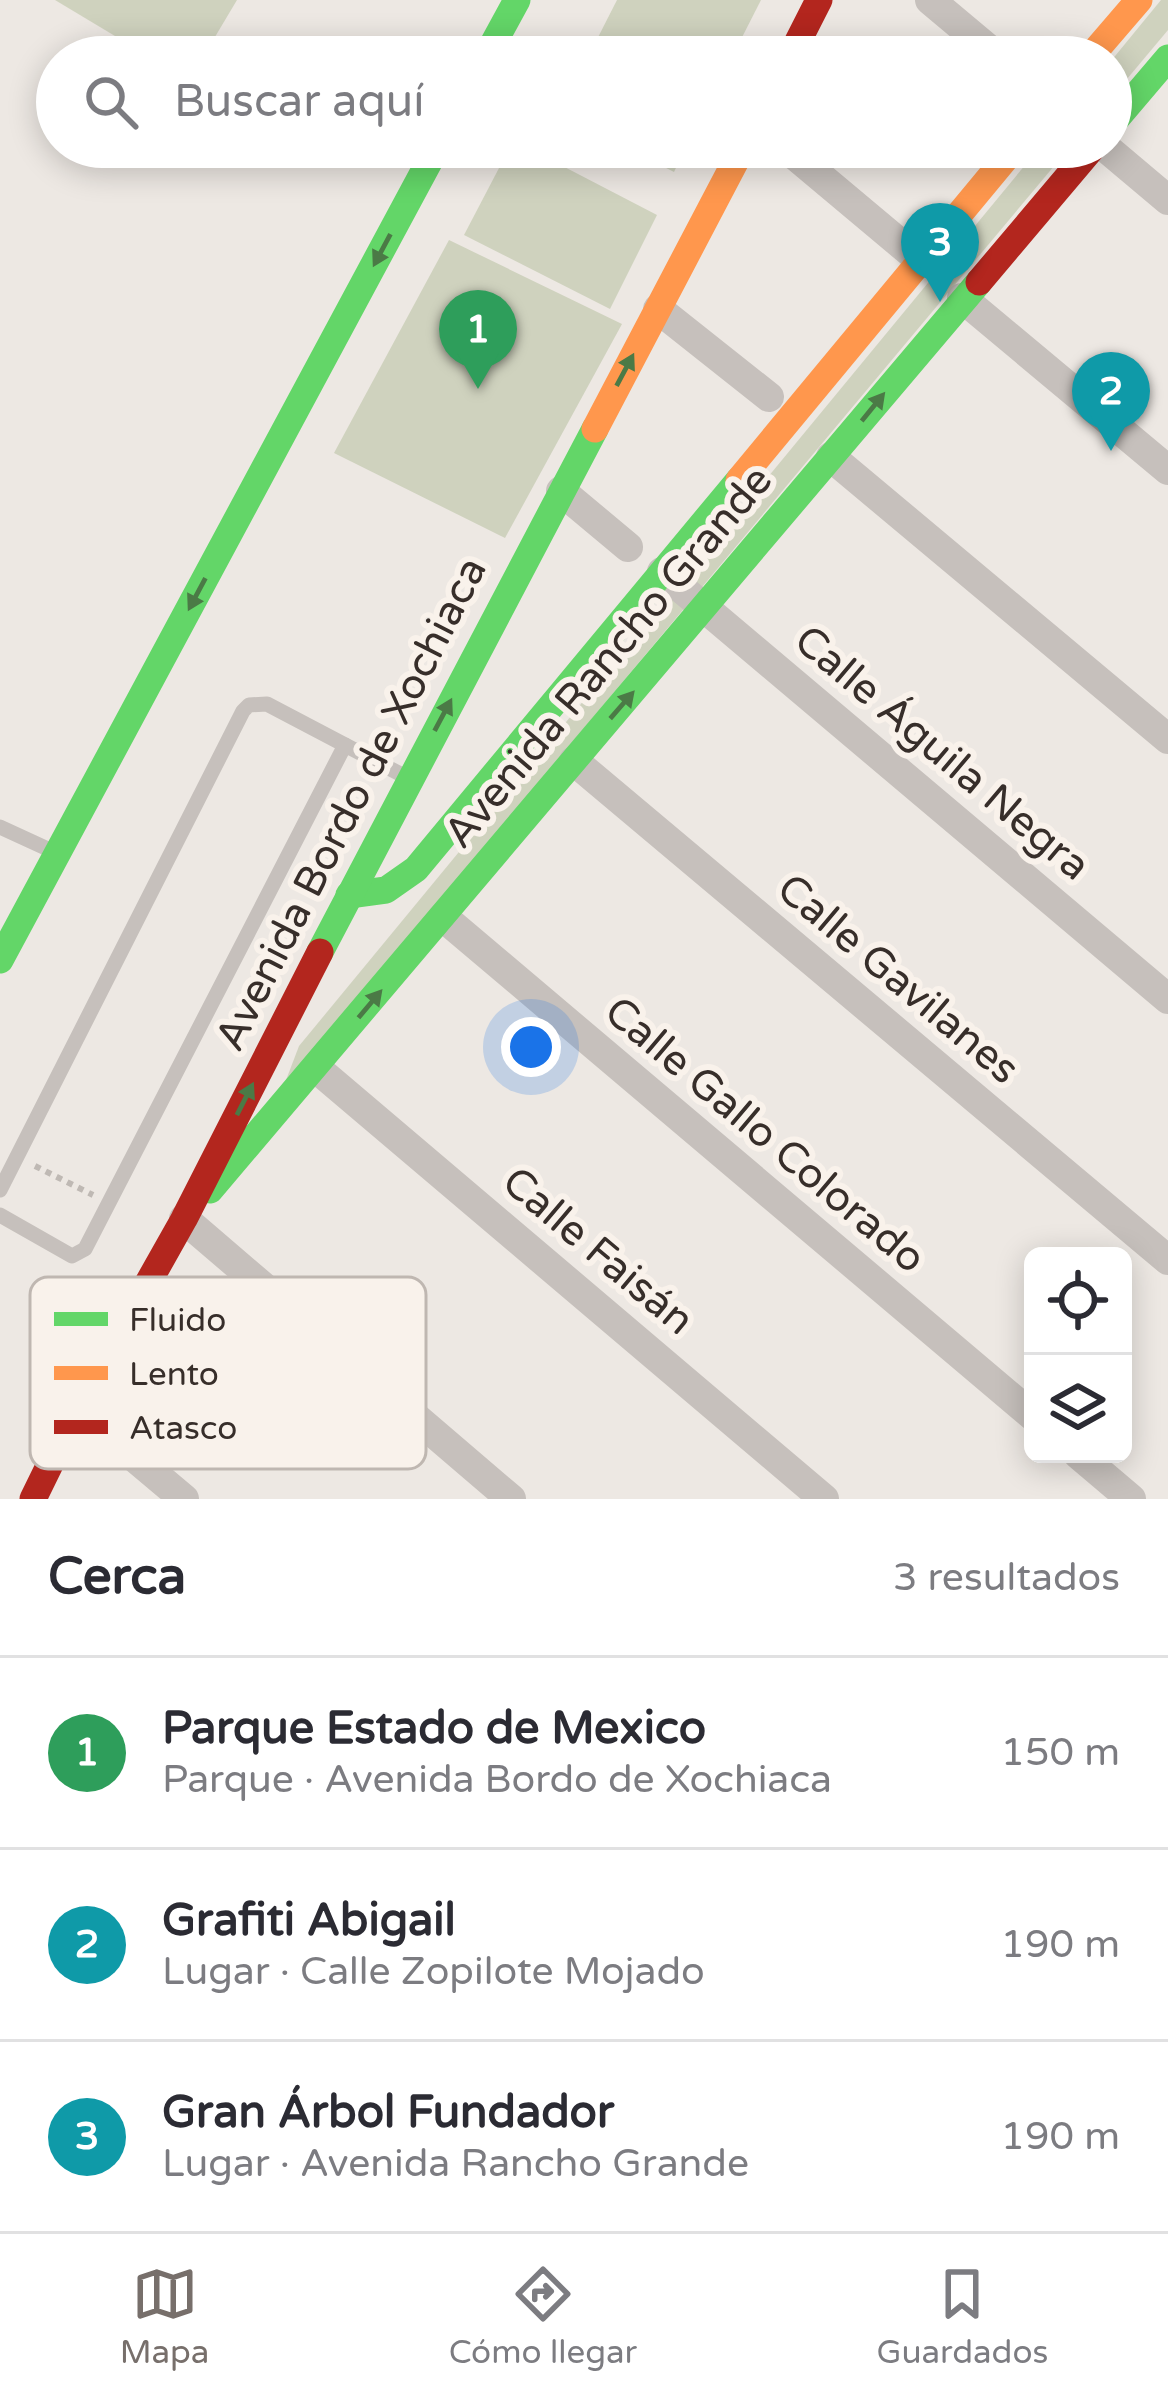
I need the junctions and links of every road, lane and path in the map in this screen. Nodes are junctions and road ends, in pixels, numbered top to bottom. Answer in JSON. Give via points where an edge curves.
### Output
{"nodes":[{"id":1,"x":517,"y":0,"type":"edge"},
{"id":2,"x":819,"y":0,"type":"edge"},
{"id":3,"x":930,"y":0,"type":"edge"},
{"id":4,"x":1138,"y":0,"type":"edge"},
{"id":5,"x":497,"y":36,"type":"edge"},
{"id":6,"x":801,"y":36,"type":"edge"},
{"id":7,"x":973,"y":36,"type":"edge"},
{"id":8,"x":1108,"y":36,"type":"edge"},
{"id":9,"x":1168,"y":58,"type":"edge"},
{"id":10,"x":1132,"y":100,"type":"edge"},
{"id":11,"x":426,"y":168,"type":"edge"},
{"id":12,"x":732,"y":168,"type":"edge"},
{"id":13,"x":810,"y":168,"type":"edge"},
{"id":14,"x":998,"y":168,"type":"edge"},
{"id":15,"x":1075,"y":168,"type":"edge"},
{"id":16,"x":1130,"y":168,"type":"edge"},
{"id":17,"x":1168,"y":200,"type":"edge"},
{"id":18,"x":921,"y":261,"type":"junction"},
{"id":19,"x":962,"y":298,"type":"junction"},
{"id":20,"x":658,"y":309,"type":"junction"},
{"id":21,"x":769,"y":397,"type":"dead end"},
{"id":22,"x":831,"y":457,"type":"junction"},
{"id":23,"x":1168,"y":470,"type":"edge"},
{"id":24,"x":561,"y":491,"type":"junction"},
{"id":25,"x":628,"y":547,"type":"dead end"},
{"id":26,"x":662,"y":572,"type":"junction"},
{"id":27,"x":705,"y":609,"type":"junction"},
{"id":28,"x":1168,"y":739,"type":"edge"},
{"id":29,"x":345,"y":745,"type":"junction"},
{"id":30,"x":574,"y":761,"type":"junction"},
{"id":31,"x":410,"y":778,"type":"junction"},
{"id":32,"x":0,"y":827,"type":"edge"},
{"id":33,"x":58,"y":854,"type":"junction"},
{"id":34,"x":349,"y":895,"type":"junction"},
{"id":35,"x":443,"y":917,"type":"junction"},
{"id":36,"x":0,"y":960,"type":"edge"},
{"id":37,"x":1168,"y":999,"type":"edge"},
{"id":38,"x":316,"y":1068,"type":"junction"},
{"id":39,"x":0,"y":1190,"type":"edge"},
{"id":40,"x":0,"y":1215,"type":"edge"},
{"id":41,"x":184,"y":1219,"type":"junction"},
{"id":42,"x":1168,"y":1260,"type":"edge"},
{"id":43,"x":151,"y":1277,"type":"edge"},
{"id":44,"x":252,"y":1277,"type":"edge"},
{"id":45,"x":1024,"y":1408,"type":"edge"},
{"id":46,"x":426,"y":1426,"type":"edge"},
{"id":47,"x":1089,"y":1463,"type":"edge"},
{"id":48,"x":48,"y":1469,"type":"edge"},
{"id":49,"x":148,"y":1469,"type":"edge"},
{"id":50,"x":33,"y":1499,"type":"edge"},
{"id":51,"x":184,"y":1499,"type":"edge"},
{"id":52,"x":511,"y":1499,"type":"edge"},
{"id":53,"x":824,"y":1499,"type":"edge"},
{"id":54,"x":1132,"y":1499,"type":"edge"}],
"edges":[{"from":1,"to":5,"type":"street"},
{"from":2,"to":6,"type":"street"},
{"from":3,"to":7,"type":"street"},
{"from":4,"to":8,"type":"street"},
{"from":9,"to":10,"type":"street"},
{"from":11,"to":33,"type":"street","one_way":true},
{"from":12,"to":20,"type":"street","name":"Avenida Bordo de Xochiaca"},
{"from":13,"to":18,"type":"street"},
{"from":14,"to":18,"type":"street","name":"Avenida Rancho Grande"},
{"from":15,"to":19,"type":"street","name":"Avenida Rancho Grande"},
{"from":16,"to":17,"type":"street"},
{"from":18,"to":26,"type":"street","name":"Avenida Rancho Grande"},
{"from":22,"to":19,"type":"street","name":"Avenida Rancho Grande","one_way":true},
{"from":19,"to":23,"type":"street"},
{"from":20,"to":21,"type":"street"},
{"from":24,"to":20,"type":"street","name":"Avenida Bordo de Xochiaca","one_way":true},
{"from":22,"to":27,"type":"street","name":"Avenida Rancho Grande"},
{"from":22,"to":28,"type":"street"},
{"from":24,"to":25,"type":"street"},
{"from":31,"to":24,"type":"street","name":"Avenida Bordo de Xochiaca","one_way":true},
{"from":26,"to":27,"type":"street","name":"Calle Águila Negra"},
{"from":26,"to":34,"type":"street","name":"Avenida Rancho Grande","via":[[407,878],[380,895]]},
{"from":30,"to":27,"type":"street","name":"Avenida Rancho Grande","one_way":true},
{"from":27,"to":37,"type":"street","name":"Calle Águila Negra"},
{"from":29,"to":31,"type":"lane"},
{"from":29,"to":39,"type":"lane","via":[[267,704],[242,711]]},
{"from":29,"to":40,"type":"lane","via":[[85,1249],[72,1256]]},
{"from":30,"to":35,"type":"street","name":"Avenida Rancho Grande"},
{"from":30,"to":42,"type":"street","name":"Calle Gavilanes"},
{"from":31,"to":34,"type":"street","name":"Avenida Bordo de Xochiaca"},
{"from":32,"to":33,"type":"lane"},
{"from":33,"to":36,"type":"street"},
{"from":41,"to":34,"type":"street","name":"Avenida Bordo de Xochiaca","one_way":true},
{"from":38,"to":35,"type":"street","name":"Avenida Rancho Grande","one_way":true},
{"from":35,"to":45,"type":"street","name":"Calle Gallo Colorado"},
{"from":38,"to":41,"type":"street","name":"Avenida Rancho Grande"},
{"from":38,"to":53,"type":"street","name":"Calle Faisán"},
{"from":41,"to":43,"type":"street","name":"Avenida Bordo de Xochiaca"},
{"from":41,"to":44,"type":"street"},
{"from":46,"to":52,"type":"street"},
{"from":47,"to":54,"type":"street"},
{"from":48,"to":50,"type":"street","name":"Avenida Bordo de Xochiaca"},
{"from":49,"to":51,"type":"street"}]}
